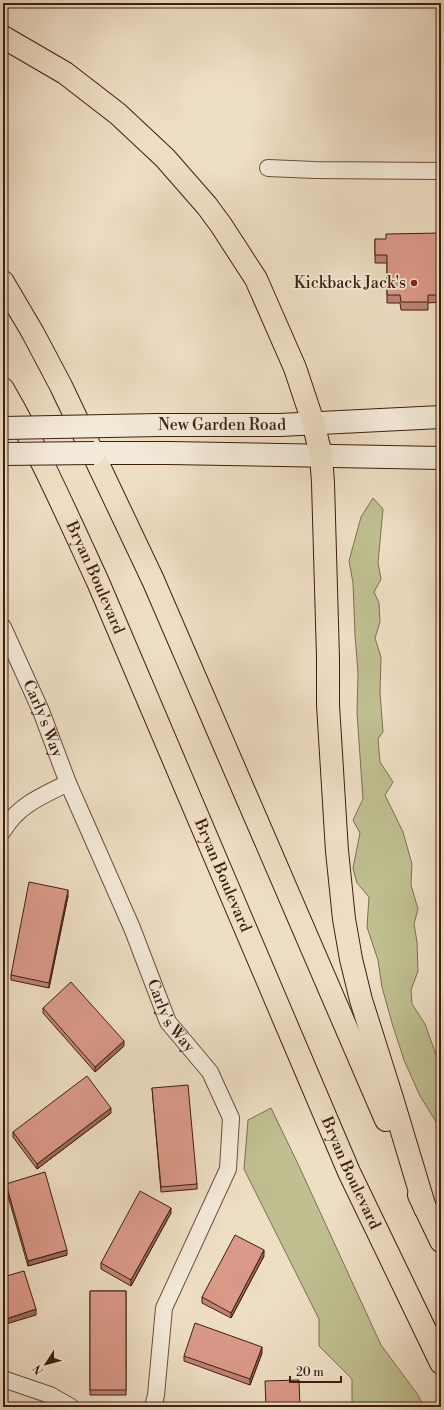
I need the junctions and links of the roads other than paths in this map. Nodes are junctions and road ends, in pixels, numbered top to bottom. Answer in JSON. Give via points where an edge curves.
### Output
{"nodes":[{"id":1,"x":3,"y":38,"type":"edge"},
{"id":2,"x":268,"y":168,"type":"dead end"},
{"id":3,"x":441,"y":171,"type":"edge"},
{"id":4,"x":3,"y":282,"type":"edge"},
{"id":5,"x":3,"y":388,"type":"edge"},
{"id":6,"x":3,"y":394,"type":"edge"},
{"id":7,"x":441,"y":416,"type":"edge"},
{"id":8,"x":10,"y":421,"type":"edge"},
{"id":9,"x":313,"y":422,"type":"junction"},
{"id":10,"x":3,"y":454,"type":"edge"},
{"id":11,"x":321,"y":455,"type":"junction"},
{"id":12,"x":441,"y":458,"type":"edge"},
{"id":13,"x":3,"y":627,"type":"edge"},
{"id":14,"x":68,"y":783,"type":"junction"},
{"id":15,"x":3,"y":831,"type":"edge"},
{"id":16,"x":425,"y":1208,"type":"junction"},
{"id":17,"x":441,"y":1241,"type":"edge"},
{"id":18,"x":441,"y":1363,"type":"edge"},
{"id":19,"x":3,"y":1379,"type":"edge"},
{"id":20,"x":71,"y":1407,"type":"edge"},
{"id":21,"x":153,"y":1407,"type":"edge"}],
"edges":[{"from":1,"to":9,"type":"highway","via":[[65,73],[118,114],[165,158],[207,206],[256,279],[295,368]]},
{"from":2,"to":3,"type":"street"},
{"from":4,"to":16,"type":"highway","via":[[61,386],[153,580]]},
{"from":5,"to":8,"type":"highway","name":"Bryan Boulevard"},
{"from":6,"to":8,"type":"highway"},
{"from":7,"to":9,"type":"main road","name":"New Garden Road"},
{"from":8,"to":9,"type":"main road","name":"New Garden Road","bridge":true,"via":[[159,425],[280,425]]},
{"from":8,"to":18,"type":"highway","name":"Bryan Boulevard","via":[[58,493],[349,1172]]},
{"from":9,"to":11,"type":"highway"},
{"from":10,"to":11,"type":"main road","name":"New Garden Road","bridge":true},
{"from":11,"to":12,"type":"main road","name":"New Garden Road"},
{"from":11,"to":16,"type":"highway","via":[[328,705],[344,920],[361,1000]]},
{"from":13,"to":14,"type":"street","name":"Carly's Way","via":[[41,711]]},
{"from":14,"to":15,"type":"street","via":[[26,806],[10,820]]},
{"from":14,"to":21,"type":"street","name":"Carly's Way","via":[[132,928],[168,1022],[210,1072],[231,1118],[228,1169],[164,1308]]},
{"from":16,"to":17,"type":"highway"},
{"from":19,"to":20,"type":"street","via":[[50,1395]]}]}
